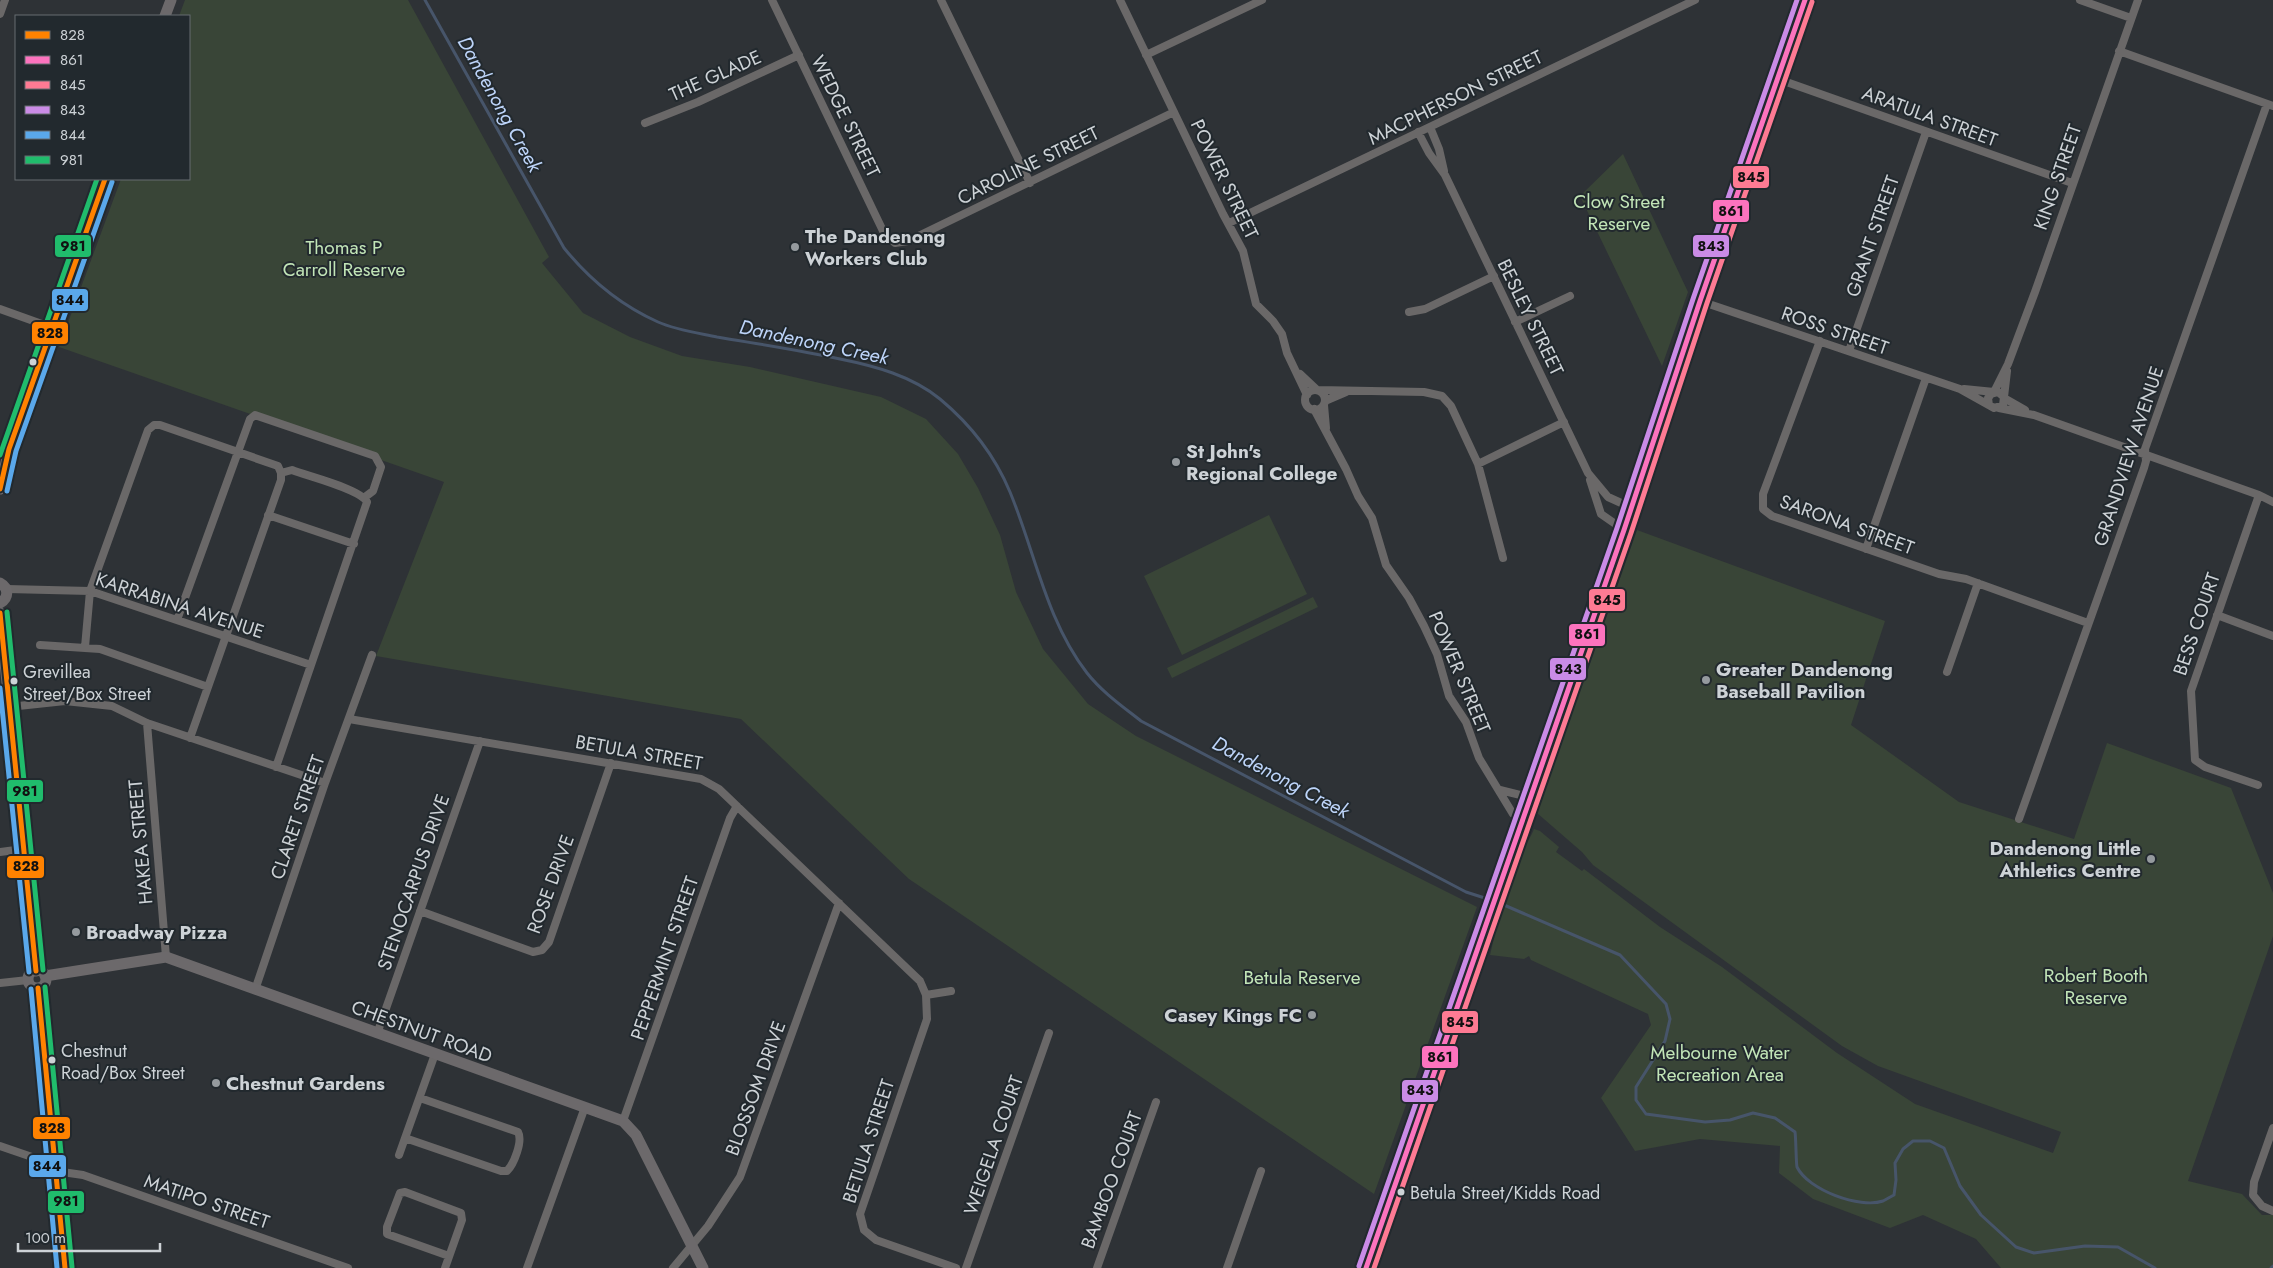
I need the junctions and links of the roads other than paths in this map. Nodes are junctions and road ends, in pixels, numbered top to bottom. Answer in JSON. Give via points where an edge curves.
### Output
{"nodes":[{"id":1,"x":5,"y":0,"type":"edge"},
{"id":2,"x":171,"y":0,"type":"edge"},
{"id":3,"x":772,"y":0,"type":"edge"},
{"id":4,"x":941,"y":0,"type":"edge"},
{"id":5,"x":1120,"y":0,"type":"edge"},
{"id":6,"x":1262,"y":0,"type":"edge"},
{"id":7,"x":1695,"y":0,"type":"edge"},
{"id":8,"x":1805,"y":0,"type":"edge"},
{"id":9,"x":2080,"y":0,"type":"edge"},
{"id":10,"x":2138,"y":0,"type":"edge"},
{"id":11,"x":0,"y":14,"type":"edge"},
{"id":12,"x":165,"y":15,"type":"edge"},
{"id":13,"x":2131,"y":18,"type":"junction"},
{"id":14,"x":2119,"y":51,"type":"junction"},
{"id":15,"x":1146,"y":55,"type":"junction"},
{"id":16,"x":799,"y":56,"type":"junction"},
{"id":17,"x":1778,"y":79,"type":"junction"},
{"id":18,"x":2270,"y":105,"type":"edge"},
{"id":19,"x":1174,"y":112,"type":"junction"},
{"id":20,"x":645,"y":123,"type":"dead end"},
{"id":21,"x":1430,"y":127,"type":"junction"},
{"id":22,"x":1418,"y":132,"type":"junction"},
{"id":23,"x":1926,"y":132,"type":"junction"},
{"id":24,"x":1445,"y":176,"type":"junction"},
{"id":25,"x":105,"y":180,"type":"edge"},
{"id":26,"x":1030,"y":183,"type":"junction"},
{"id":27,"x":2072,"y":183,"type":"junction"},
{"id":28,"x":1229,"y":223,"type":"junction"},
{"id":29,"x":895,"y":243,"type":"joint"},
{"id":30,"x":1494,"y":276,"type":"junction"},
{"id":31,"x":1570,"y":296,"type":"dead end"},
{"id":32,"x":1700,"y":301,"type":"junction"},
{"id":33,"x":0,"y":309,"type":"edge"},
{"id":34,"x":1409,"y":312,"type":"dead end"},
{"id":35,"x":1515,"y":322,"type":"junction"},
{"id":36,"x":54,"y":328,"type":"junction"},
{"id":37,"x":1820,"y":341,"type":"junction"},
{"id":38,"x":1849,"y":351,"type":"junction"},
{"id":39,"x":2008,"y":364,"type":"junction"},
{"id":40,"x":1297,"y":371,"type":"junction"},
{"id":41,"x":1926,"y":378,"type":"junction"},
{"id":42,"x":1960,"y":389,"type":"junction"},
{"id":43,"x":1318,"y":390,"type":"junction"},
{"id":44,"x":1348,"y":391,"type":"junction"},
{"id":45,"x":1994,"y":392,"type":"junction"},
{"id":46,"x":1307,"y":395,"type":"junction"},
{"id":47,"x":2004,"y":397,"type":"junction"},
{"id":48,"x":1324,"y":403,"type":"junction"},
{"id":49,"x":1990,"y":405,"type":"junction"},
{"id":50,"x":1999,"y":408,"type":"junction"},
{"id":51,"x":1314,"y":409,"type":"junction"},
{"id":52,"x":2034,"y":414,"type":"junction"},
{"id":53,"x":1564,"y":422,"type":"junction"},
{"id":54,"x":1326,"y":432,"type":"junction"},
{"id":55,"x":5,"y":447,"type":"edge"},
{"id":56,"x":238,"y":452,"type":"junction"},
{"id":57,"x":2146,"y":454,"type":"junction"},
{"id":58,"x":1478,"y":464,"type":"junction"},
{"id":59,"x":281,"y":473,"type":"junction"},
{"id":60,"x":1588,"y":473,"type":"junction"},
{"id":61,"x":0,"y":489,"type":"edge"},
{"id":62,"x":2259,"y":495,"type":"junction"},
{"id":63,"x":2273,"y":496,"type":"edge"},
{"id":64,"x":365,"y":497,"type":"junction"},
{"id":65,"x":2273,"y":502,"type":"edge"},
{"id":66,"x":1632,"y":508,"type":"junction"},
{"id":67,"x":268,"y":515,"type":"junction"},
{"id":68,"x":1624,"y":530,"type":"junction"},
{"id":69,"x":354,"y":544,"type":"junction"},
{"id":70,"x":1866,"y":549,"type":"junction"},
{"id":71,"x":1504,"y":558,"type":"dead end"},
{"id":72,"x":1978,"y":583,"type":"junction"},
{"id":73,"x":3,"y":586,"type":"edge"},
{"id":74,"x":90,"y":591,"type":"junction"},
{"id":75,"x":0,"y":603,"type":"edge"},
{"id":76,"x":0,"y":613,"type":"edge"},
{"id":77,"x":2217,"y":615,"type":"junction"},
{"id":78,"x":177,"y":620,"type":"junction"},
{"id":79,"x":2088,"y":623,"type":"junction"},
{"id":80,"x":225,"y":636,"type":"junction"},
{"id":81,"x":2273,"y":636,"type":"edge"},
{"id":82,"x":40,"y":645,"type":"dead end"},
{"id":83,"x":85,"y":646,"type":"junction"},
{"id":84,"x":372,"y":655,"type":"dead end"},
{"id":85,"x":311,"y":665,"type":"junction"},
{"id":86,"x":1946,"y":672,"type":"dead end"},
{"id":87,"x":208,"y":687,"type":"junction"},
{"id":88,"x":9,"y":707,"type":"junction"},
{"id":89,"x":349,"y":719,"type":"junction"},
{"id":90,"x":147,"y":723,"type":"junction"},
{"id":91,"x":190,"y":738,"type":"junction"},
{"id":92,"x":480,"y":741,"type":"junction"},
{"id":93,"x":611,"y":763,"type":"junction"},
{"id":94,"x":276,"y":767,"type":"junction"},
{"id":95,"x":325,"y":783,"type":"junction"},
{"id":96,"x":2258,"y":785,"type":"dead end"},
{"id":97,"x":1500,"y":790,"type":"junction"},
{"id":98,"x":1529,"y":797,"type":"junction"},
{"id":99,"x":737,"y":806,"type":"junction"},
{"id":100,"x":1522,"y":817,"type":"junction"},
{"id":101,"x":2019,"y":819,"type":"dead end"},
{"id":102,"x":23,"y":849,"type":"junction"},
{"id":103,"x":0,"y":852,"type":"edge"},
{"id":104,"x":839,"y":903,"type":"junction"},
{"id":105,"x":420,"y":911,"type":"junction"},
{"id":106,"x":166,"y":957,"type":"junction"},
{"id":107,"x":36,"y":975,"type":"junction"},
{"id":108,"x":0,"y":983,"type":"edge"},
{"id":109,"x":255,"y":990,"type":"junction"},
{"id":110,"x":951,"y":991,"type":"dead end"},
{"id":111,"x":926,"y":995,"type":"junction"},
{"id":112,"x":1050,"y":1033,"type":"dead end"},
{"id":113,"x":377,"y":1034,"type":"junction"},
{"id":114,"x":435,"y":1054,"type":"junction"},
{"id":115,"x":420,"y":1098,"type":"junction"},
{"id":116,"x":1156,"y":1102,"type":"dead end"},
{"id":117,"x":585,"y":1107,"type":"junction"},
{"id":118,"x":623,"y":1121,"type":"junction"},
{"id":119,"x":2273,"y":1128,"type":"edge"},
{"id":120,"x":405,"y":1138,"type":"junction"},
{"id":121,"x":0,"y":1146,"type":"edge"},
{"id":122,"x":399,"y":1155,"type":"dead end"},
{"id":123,"x":53,"y":1158,"type":"junction"},
{"id":124,"x":55,"y":1171,"type":"junction"},
{"id":125,"x":1261,"y":1172,"type":"dead end"},
{"id":126,"x":2273,"y":1211,"type":"edge"},
{"id":127,"x":691,"y":1245,"type":"junction"},
{"id":128,"x":449,"y":1256,"type":"junction"},
{"id":129,"x":64,"y":1268,"type":"edge"},
{"id":130,"x":348,"y":1268,"type":"edge"},
{"id":131,"x":445,"y":1268,"type":"edge"},
{"id":132,"x":527,"y":1268,"type":"edge"},
{"id":133,"x":673,"y":1268,"type":"edge"},
{"id":134,"x":703,"y":1268,"type":"edge"},
{"id":135,"x":956,"y":1268,"type":"edge"},
{"id":136,"x":966,"y":1268,"type":"edge"},
{"id":137,"x":1097,"y":1268,"type":"edge"},
{"id":138,"x":1227,"y":1268,"type":"edge"},
{"id":139,"x":1366,"y":1268,"type":"edge"}],
"edges":[{"from":1,"to":11,"type":"street"},
{"from":2,"to":12,"type":"main road"},
{"from":3,"to":16,"type":"street","name":"WEDGE STREET"},
{"from":4,"to":26,"type":"street"},
{"from":5,"to":15,"type":"street","name":"POWER STREET"},
{"from":6,"to":15,"type":"street"},
{"from":7,"to":21,"type":"street","name":"MACPHERSON STREET"},
{"from":8,"to":17,"type":"main road"},
{"from":9,"to":13,"type":"street"},
{"from":10,"to":13,"type":"street","name":"KING STREET"},
{"from":13,"to":14,"type":"street","name":"KING STREET"},
{"from":14,"to":18,"type":"street"},
{"from":14,"to":27,"type":"street","name":"KING STREET"},
{"from":15,"to":19,"type":"street","name":"POWER STREET"},
{"from":16,"to":20,"type":"street","name":"THE GLADE"},
{"from":16,"to":29,"type":"street","name":"WEDGE STREET","via":[[884,234]]},
{"from":17,"to":23,"type":"street","name":"ARATULA STREET"},
{"from":17,"to":32,"type":"main road"},
{"from":18,"to":57,"type":"street","name":"GRANDVIEW AVENUE","via":[[2145,448]]},
{"from":19,"to":26,"type":"street","name":"CAROLINE STREET"},
{"from":19,"to":28,"type":"street","name":"POWER STREET"},
{"from":21,"to":22,"type":"street","name":"MACPHERSON STREET"},
{"from":21,"to":24,"type":"street","name":"BESLEY STREET"},
{"from":22,"to":24,"type":"street","name":"BESLEY STREET"},
{"from":22,"to":28,"type":"street","name":"MACPHERSON STREET"},
{"from":23,"to":27,"type":"street","name":"ARATULA STREET"},
{"from":23,"to":38,"type":"street","name":"GRANT STREET"},
{"from":24,"to":30,"type":"street","name":"BESLEY STREET"},
{"from":25,"to":36,"type":"main road"},
{"from":26,"to":29,"type":"street","name":"CAROLINE STREET","via":[[908,241]]},
{"from":27,"to":39,"type":"street","name":"KING STREET"},
{"from":28,"to":40,"type":"street","name":"POWER STREET","via":[[1243,251],[1256,304],[1278,327]]},
{"from":30,"to":34,"type":"street","via":[[1432,306]]},
{"from":30,"to":35,"type":"street","name":"BESLEY STREET"},
{"from":31,"to":35,"type":"street"},
{"from":32,"to":37,"type":"street","name":"ROSS STREET"},
{"from":32,"to":66,"type":"main road"},
{"from":33,"to":36,"type":"street"},
{"from":35,"to":53,"type":"street","name":"BESLEY STREET"},
{"from":36,"to":55,"type":"main road"},
{"from":37,"to":38,"type":"street","name":"ROSS STREET"},
{"from":37,"to":70,"type":"street","name":"SARONA STREET","via":[[1763,494],[1763,509],[1772,516]]},
{"from":38,"to":41,"type":"street","name":"ROSS STREET"},
{"from":39,"to":45,"type":"street","name":"KING STREET"},
{"from":39,"to":47,"type":"street","name":"KING STREET"},
{"from":40,"to":43,"type":"street","name":"POWER STREET"},
{"from":40,"to":46,"type":"street","name":"POWER STREET"},
{"from":41,"to":42,"type":"street","name":"ROSS STREET"},
{"from":41,"to":70,"type":"street"},
{"from":42,"to":45,"type":"street","name":"ROSS STREET"},
{"from":42,"to":49,"type":"street","name":"ROSS STREET"},
{"from":43,"to":44,"type":"street"},
{"from":43,"to":46,"type":"street"},
{"from":43,"to":48,"type":"street","via":[[1323,393]]},
{"from":44,"to":48,"type":"street"},
{"from":44,"to":58,"type":"street","via":[[1424,392],[1442,396],[1451,406]]},
{"from":45,"to":47,"type":"street"},
{"from":45,"to":49,"type":"street","via":[[1988,398]]},
{"from":46,"to":51,"type":"street","via":[[1306,404]]},
{"from":47,"to":50,"type":"street"},
{"from":47,"to":52,"type":"street"},
{"from":48,"to":51,"type":"street"},
{"from":48,"to":54,"type":"street","name":"POWER STREET"},
{"from":49,"to":50,"type":"street"},
{"from":50,"to":52,"type":"street"},
{"from":51,"to":54,"type":"street","name":"POWER STREET"},
{"from":52,"to":57,"type":"street"},
{"from":53,"to":58,"type":"street"},
{"from":53,"to":60,"type":"street","name":"BESLEY STREET"},
{"from":54,"to":97,"type":"street","name":"POWER STREET","via":[[1372,518],[1386,565],[1424,626],[1437,654],[1449,696],[1466,722],[1479,758]]},
{"from":55,"to":61,"type":"main road"},
{"from":56,"to":59,"type":"street","via":[[278,466]]},
{"from":56,"to":64,"type":"street","via":[[250,419],[255,415],[365,452],[375,456],[381,467],[372,491]]},
{"from":56,"to":74,"type":"street","via":[[160,425],[148,430]]},
{"from":56,"to":78,"type":"street"},
{"from":57,"to":62,"type":"street"},
{"from":57,"to":79,"type":"street","name":"GRANDVIEW AVENUE"},
{"from":58,"to":71,"type":"street"},
{"from":59,"to":64,"type":"street","via":[[292,470]]},
{"from":59,"to":67,"type":"street"},
{"from":60,"to":66,"type":"street","name":"BESLEY STREET","via":[[1608,497]]},
{"from":60,"to":68,"type":"street","name":"BESLEY STREET","via":[[1601,514]]},
{"from":62,"to":63,"type":"street"},
{"from":62,"to":65,"type":"street"},
{"from":62,"to":77,"type":"street","name":"BESS COURT"},
{"from":64,"to":69,"type":"street","via":[[366,509]]},
{"from":66,"to":68,"type":"main road"},
{"from":67,"to":69,"type":"street"},
{"from":67,"to":80,"type":"street"},
{"from":68,"to":98,"type":"main road"},
{"from":69,"to":85,"type":"street"},
{"from":70,"to":72,"type":"street","name":"SARONA STREET","via":[[1939,574]]},
{"from":72,"to":79,"type":"street","name":"SARONA STREET"},
{"from":72,"to":86,"type":"street"},
{"from":73,"to":74,"type":"street","name":"KARRABINA AVENUE"},
{"from":73,"to":75,"type":"main road","via":[[7,596]]},
{"from":74,"to":78,"type":"street","name":"KARRABINA AVENUE"},
{"from":74,"to":83,"type":"street"},
{"from":76,"to":88,"type":"main road"},
{"from":77,"to":81,"type":"street"},
{"from":77,"to":96,"type":"street","name":"BESS COURT","via":[[2191,691],[2193,753],[2197,762],[2205,767]]},
{"from":78,"to":80,"type":"street","name":"KARRABINA AVENUE"},
{"from":79,"to":101,"type":"street","name":"GRANDVIEW AVENUE"},
{"from":80,"to":85,"type":"street","name":"KARRABINA AVENUE"},
{"from":80,"to":87,"type":"street"},
{"from":82,"to":83,"type":"street"},
{"from":83,"to":87,"type":"street"},
{"from":84,"to":89,"type":"street","name":"CLARET STREET"},
{"from":85,"to":94,"type":"street"},
{"from":87,"to":91,"type":"street"},
{"from":88,"to":90,"type":"street","via":[[65,701],[112,706]]},
{"from":88,"to":102,"type":"main road"},
{"from":89,"to":92,"type":"street","name":"BETULA STREET"},
{"from":89,"to":95,"type":"street","name":"CLARET STREET"},
{"from":90,"to":91,"type":"street"},
{"from":90,"to":106,"type":"street","name":"HAKEA STREET"},
{"from":91,"to":94,"type":"street"},
{"from":92,"to":93,"type":"street","name":"BETULA STREET"},
{"from":92,"to":105,"type":"street","name":"STENOCARPUS DRIVE"},
{"from":93,"to":99,"type":"street","name":"BETULA STREET","via":[[706,780]]},
{"from":93,"to":105,"type":"street","name":"ROSE DRIVE","via":[[549,942],[542,950],[533,952]]},
{"from":94,"to":95,"type":"street"},
{"from":95,"to":109,"type":"street","name":"CLARET STREET"},
{"from":97,"to":98,"type":"street"},
{"from":97,"to":100,"type":"street","name":"POWER STREET","via":[[1513,814]]},
{"from":98,"to":100,"type":"main road"},
{"from":99,"to":104,"type":"street","name":"BETULA STREET"},
{"from":99,"to":118,"type":"street","name":"PEPPERMINT STREET"},
{"from":100,"to":139,"type":"main road"},
{"from":102,"to":103,"type":"street"},
{"from":102,"to":107,"type":"main road"},
{"from":104,"to":111,"type":"street","name":"BETULA STREET","via":[[920,981]]},
{"from":104,"to":127,"type":"street","name":"BLOSSOM DRIVE","via":[[740,1177],[708,1226]]},
{"from":105,"to":113,"type":"street","name":"STENOCARPUS DRIVE"},
{"from":106,"to":107,"type":"main road","name":"CHESTNUT ROAD"},
{"from":106,"to":109,"type":"main road","name":"CHESTNUT ROAD"},
{"from":107,"to":108,"type":"street"},
{"from":107,"to":123,"type":"main road","via":[[44,984],[38,988]]},
{"from":109,"to":113,"type":"main road","name":"CHESTNUT ROAD"},
{"from":110,"to":111,"type":"street"},
{"from":111,"to":135,"type":"street","name":"BETULA STREET","via":[[927,1018],[860,1214],[864,1230],[876,1240]]},
{"from":112,"to":136,"type":"street","name":"WEIGELA COURT"},
{"from":113,"to":114,"type":"main road","name":"CHESTNUT ROAD"},
{"from":114,"to":115,"type":"street"},
{"from":114,"to":117,"type":"main road","name":"CHESTNUT ROAD"},
{"from":115,"to":120,"type":"street"},
{"from":115,"to":120,"type":"street","via":[[518,1132],[520,1140],[511,1166],[502,1171]]},
{"from":116,"to":137,"type":"street","name":"BAMBOO COURT"},
{"from":117,"to":118,"type":"main road","name":"CHESTNUT ROAD"},
{"from":117,"to":132,"type":"street"},
{"from":118,"to":127,"type":"main road","via":[[636,1135]]},
{"from":119,"to":126,"type":"street","via":[[2254,1182],[2253,1195],[2262,1206]]},
{"from":120,"to":122,"type":"street"},
{"from":121,"to":123,"type":"street","via":[[32,1157]]},
{"from":123,"to":124,"type":"main road"},
{"from":124,"to":129,"type":"main road"},
{"from":124,"to":130,"type":"street","name":"MATIPO STREET","via":[[77,1173]]},
{"from":125,"to":138,"type":"street"},
{"from":127,"to":133,"type":"street","name":"BLOSSOM DRIVE"},
{"from":127,"to":134,"type":"main road"},
{"from":128,"to":128,"type":"street","via":[[462,1220],[461,1213],[406,1192],[400,1193],[387,1234]]},
{"from":128,"to":131,"type":"street"}]}
